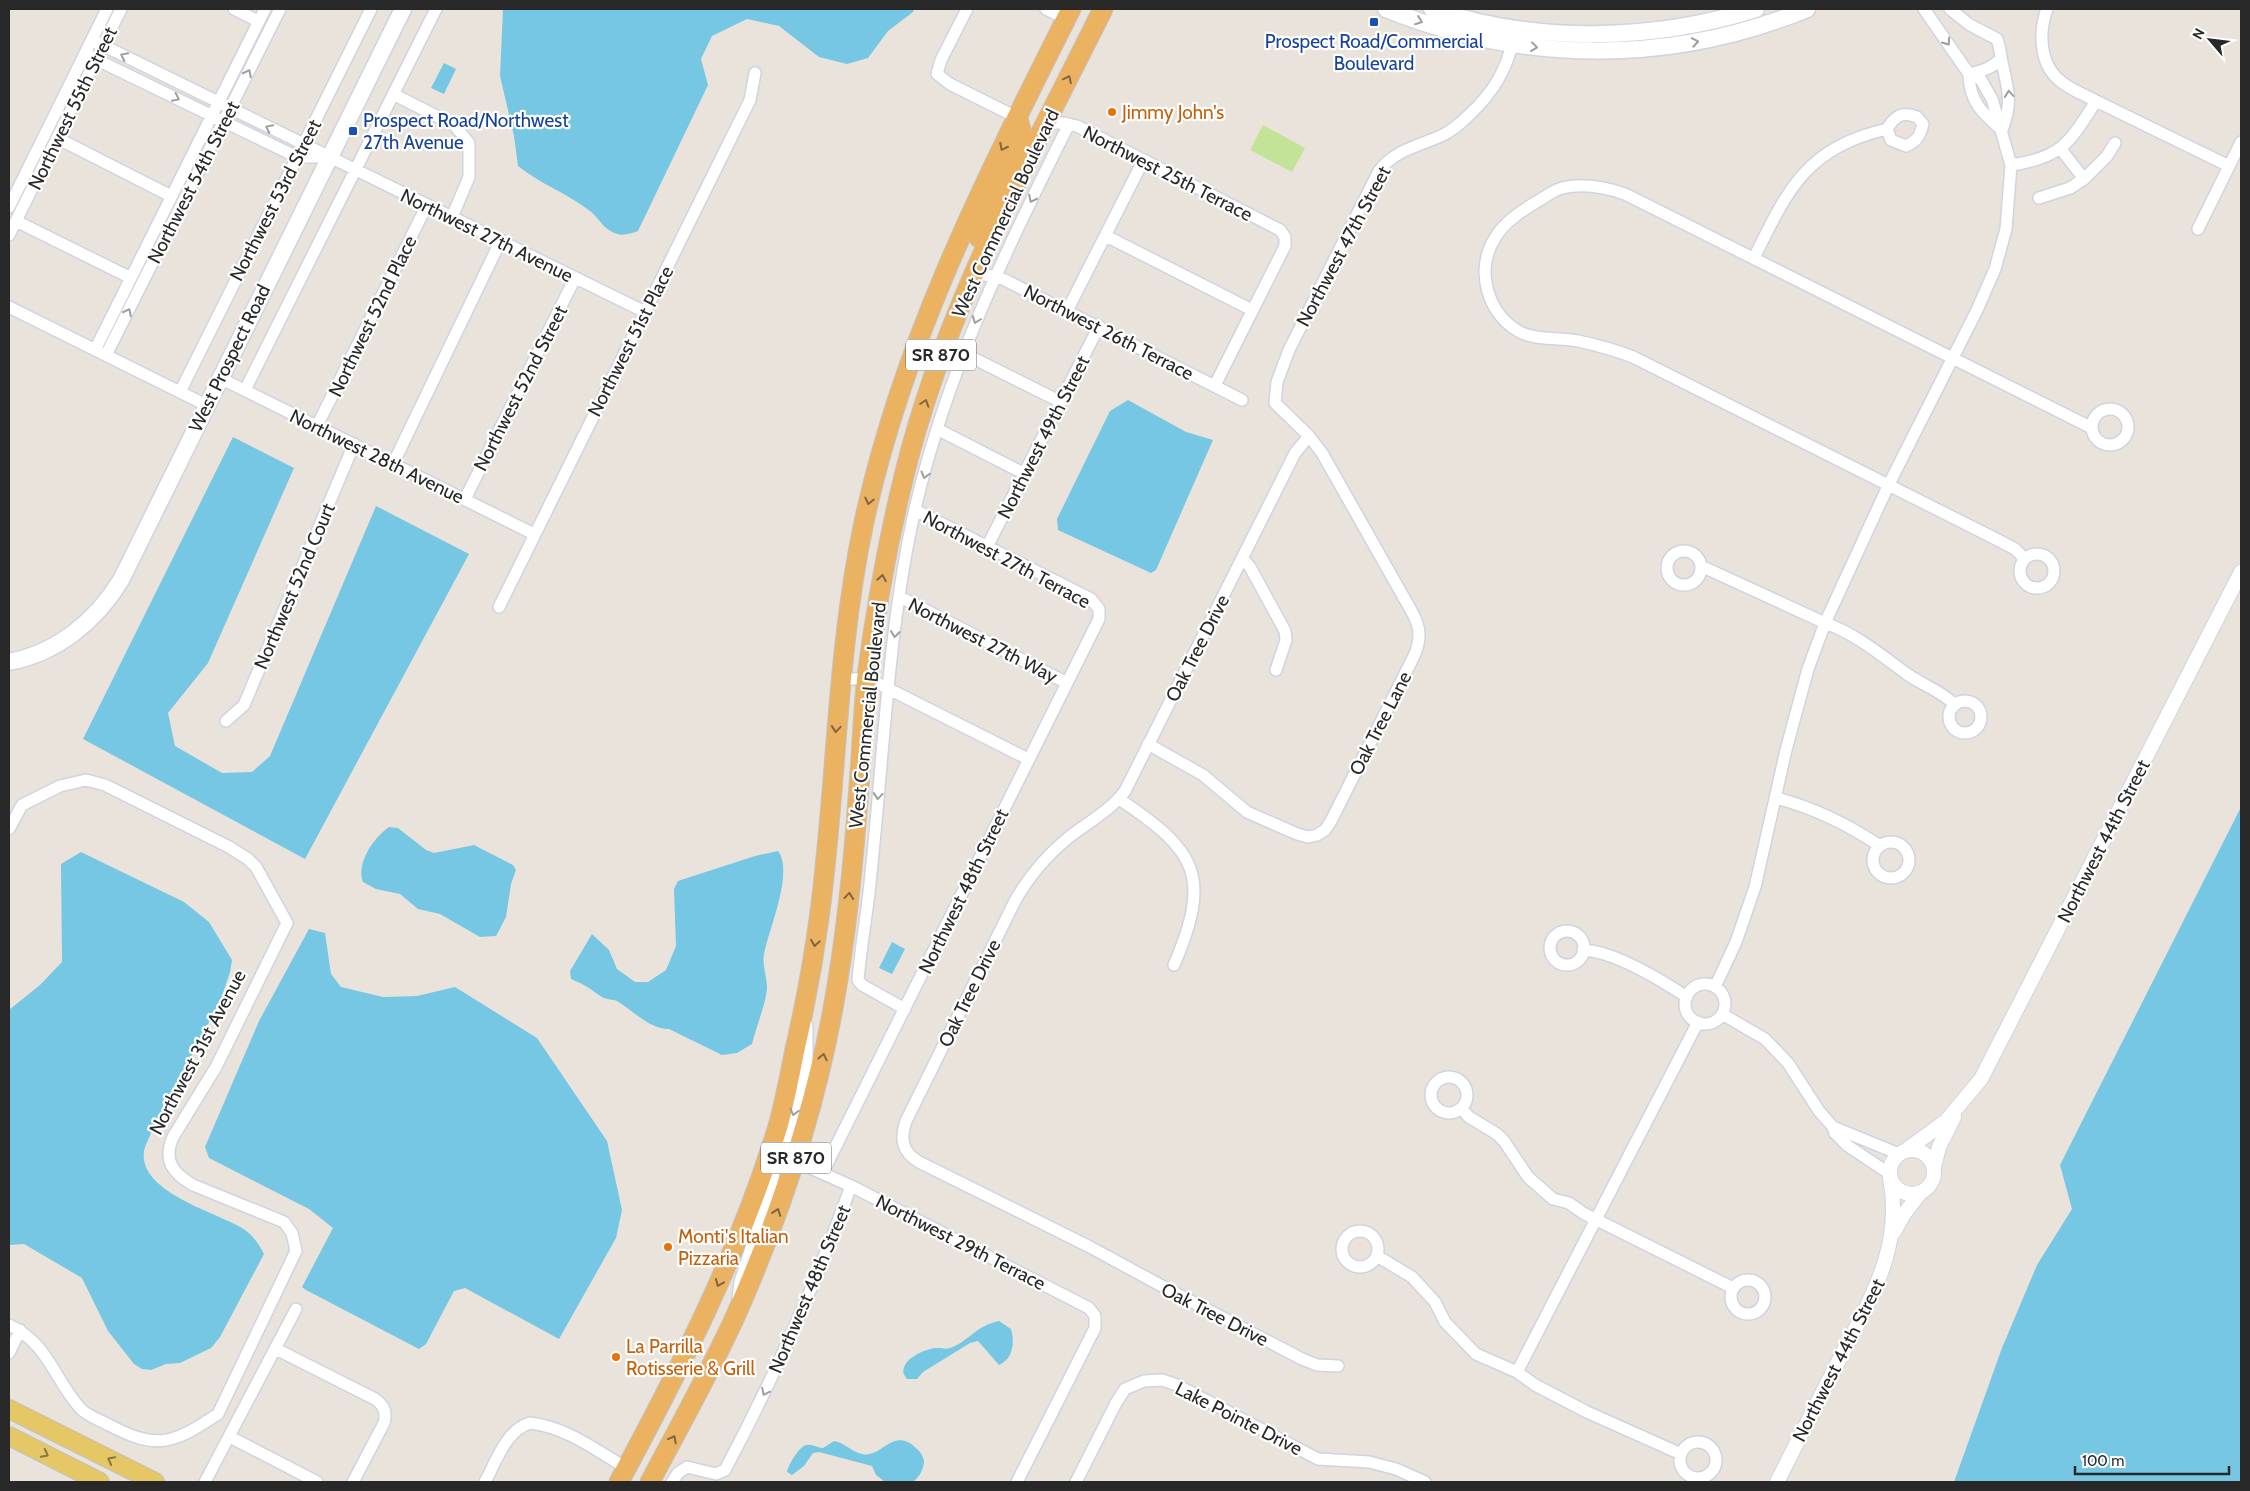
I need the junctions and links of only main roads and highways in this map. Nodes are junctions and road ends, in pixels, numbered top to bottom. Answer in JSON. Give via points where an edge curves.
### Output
{"nodes":[{"id":1,"x":403,"y":9,"type":"edge"},
{"id":2,"x":1103,"y":9,"type":"edge"},
{"id":3,"x":1386,"y":9,"type":"edge"},
{"id":4,"x":1432,"y":9,"type":"edge"},
{"id":5,"x":1756,"y":9,"type":"edge"},
{"id":6,"x":1807,"y":9,"type":"edge"},
{"id":7,"x":1069,"y":14,"type":"edge"},
{"id":8,"x":1018,"y":118,"type":"junction"},
{"id":9,"x":973,"y":274,"type":"junction"},
{"id":10,"x":9,"y":662,"type":"edge"},
{"id":11,"x":9,"y":1409,"type":"edge"},
{"id":12,"x":9,"y":1436,"type":"edge"},
{"id":13,"x":622,"y":1475,"type":"edge"},
{"id":14,"x":100,"y":1482,"type":"edge"},
{"id":15,"x":154,"y":1482,"type":"edge"},
{"id":16,"x":650,"y":1482,"type":"edge"}],
"edges":[{"from":1,"to":10,"type":"main road","name":"West Prospect Road","via":[[141,541],[110,597],[70,636],[42,652]]},
{"from":9,"to":2,"type":"highway","name":"West Commercial Boulevard","number":"SR 870","one_way":true},
{"from":3,"to":6,"type":"main road","one_way":true,"via":[[1452,32],[1512,45],[1588,52],[1656,47],[1726,35]]},
{"from":4,"to":5,"type":"main road","via":[[1476,21],[1573,34],[1626,33],[1695,24]]},
{"from":7,"to":8,"type":"highway","name":"West Commercial Boulevard","number":"SR 870"},
{"from":8,"to":9,"type":"highway","via":[[1020,143],[984,222]]},
{"from":8,"to":13,"type":"highway","name":"West Commercial Boulevard","number":"SR 870","one_way":true,"via":[[944,271],[915,343],[878,463],[862,530],[848,608],[840,680],[820,917],[807,995],[778,1124],[739,1236],[710,1306]]},
{"from":16,"to":9,"type":"highway","name":"West Commercial Boulevard","number":"SR 870","one_way":true,"via":[[735,1317],[766,1244],[816,1088],[843,946],[867,678],[884,568],[906,469],[937,368]]},
{"from":15,"to":11,"type":"main road","one_way":true},
{"from":12,"to":14,"type":"main road","one_way":true}]}
